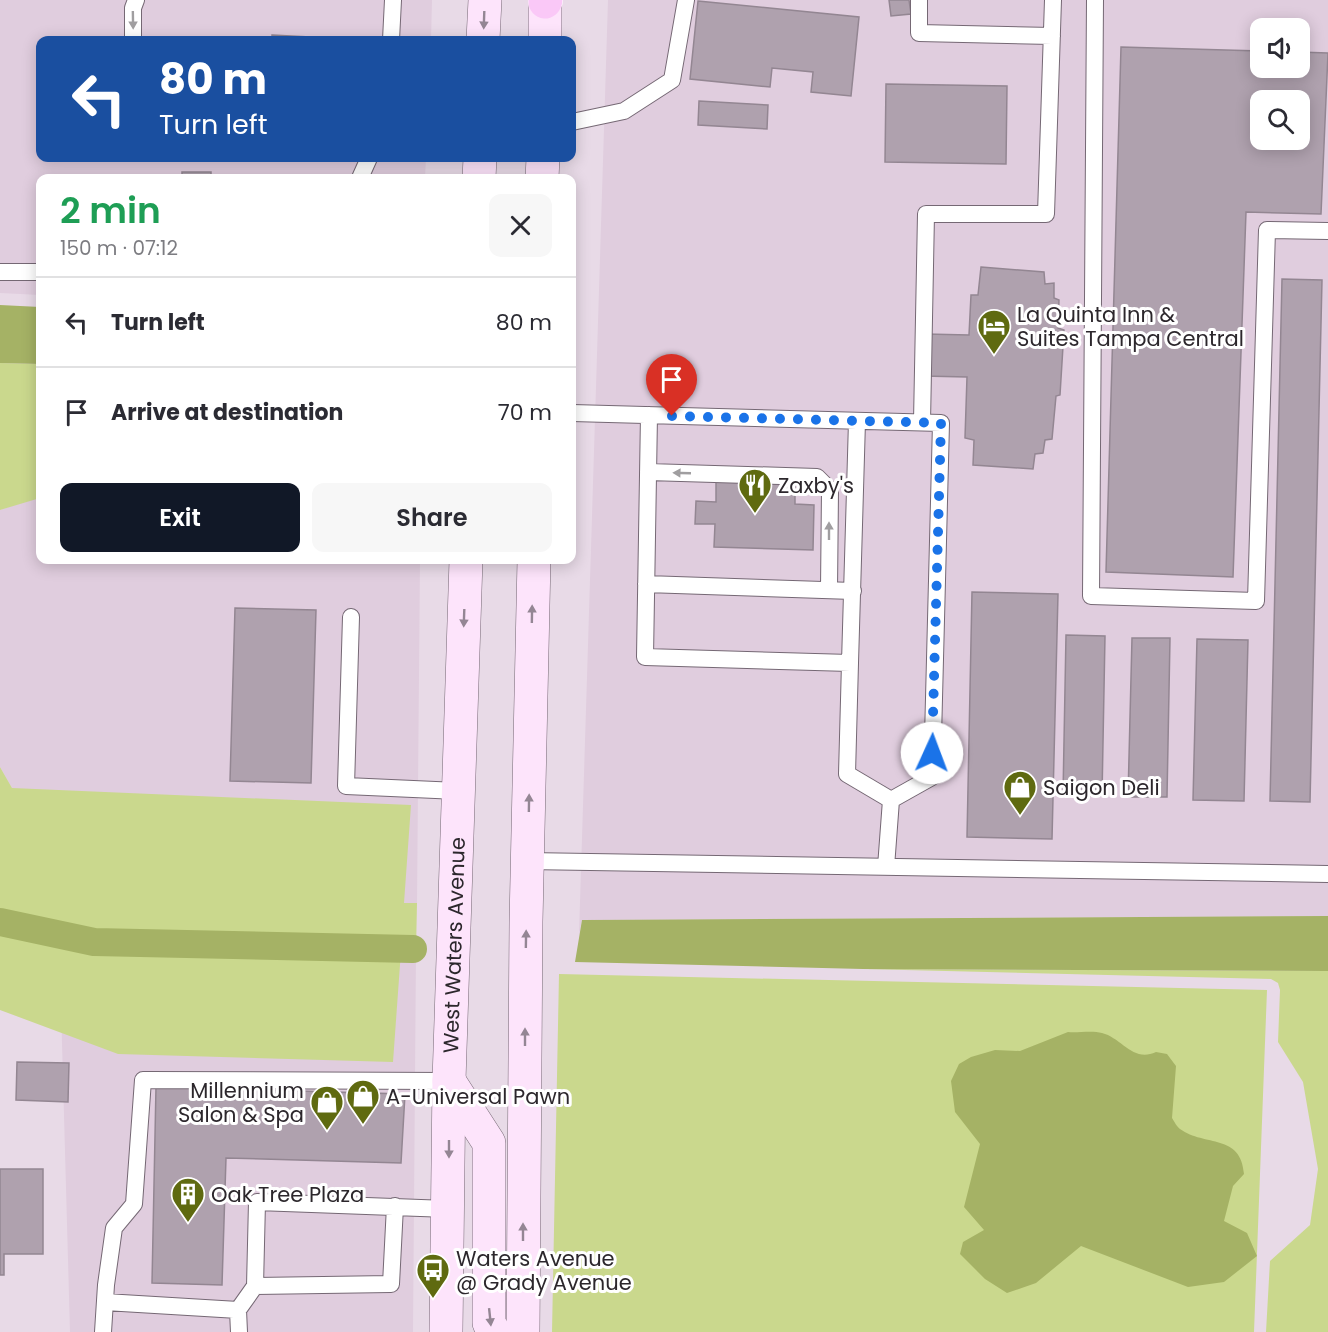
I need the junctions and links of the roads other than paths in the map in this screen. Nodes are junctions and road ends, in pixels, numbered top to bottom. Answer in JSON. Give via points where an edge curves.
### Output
{"nodes":[{"id":1,"x":136,"y":0,"type":"edge"},
{"id":2,"x":393,"y":0,"type":"edge"},
{"id":3,"x":485,"y":0,"type":"edge"},
{"id":4,"x":686,"y":0,"type":"edge"},
{"id":5,"x":920,"y":0,"type":"edge"},
{"id":6,"x":1053,"y":0,"type":"edge"},
{"id":7,"x":1095,"y":0,"type":"edge"},
{"id":8,"x":546,"y":1,"type":"edge"},
{"id":9,"x":133,"y":36,"type":"edge"},
{"id":10,"x":391,"y":36,"type":"edge"},
{"id":11,"x":483,"y":36,"type":"edge"},
{"id":12,"x":545,"y":36,"type":"edge"},
{"id":13,"x":1052,"y":36,"type":"junction"},
{"id":14,"x":576,"y":121,"type":"edge"},
{"id":15,"x":1328,"y":231,"type":"edge"},
{"id":16,"x":0,"y":272,"type":"edge"},
{"id":17,"x":36,"y":272,"type":"edge"},
{"id":18,"x":576,"y":413,"type":"edge"},
{"id":19,"x":649,"y":415,"type":"junction"},
{"id":20,"x":857,"y":421,"type":"junction"},
{"id":21,"x":922,"y":422,"type":"junction"},
{"id":22,"x":648,"y":472,"type":"junction"},
{"id":23,"x":466,"y":564,"type":"edge"},
{"id":24,"x":534,"y":564,"type":"edge"},
{"id":25,"x":646,"y":584,"type":"junction"},
{"id":26,"x":829,"y":590,"type":"junction"},
{"id":27,"x":853,"y":591,"type":"junction"},
{"id":28,"x":351,"y":617,"type":"dead end"},
{"id":29,"x":850,"y":663,"type":"junction"},
{"id":30,"x":458,"y":790,"type":"junction"},
{"id":31,"x":891,"y":800,"type":"junction"},
{"id":32,"x":527,"y":861,"type":"junction"},
{"id":33,"x":886,"y":867,"type":"junction"},
{"id":34,"x":1328,"y":874,"type":"edge"},
{"id":35,"x":449,"y":1081,"type":"junction"},
{"id":36,"x":395,"y":1206,"type":"junction"},
{"id":37,"x":448,"y":1209,"type":"junction"},
{"id":38,"x":255,"y":1286,"type":"junction"},
{"id":39,"x":105,"y":1302,"type":"junction"},
{"id":40,"x":238,"y":1310,"type":"junction"},
{"id":41,"x":103,"y":1332,"type":"edge"},
{"id":42,"x":239,"y":1332,"type":"edge"},
{"id":43,"x":446,"y":1332,"type":"edge"},
{"id":44,"x":494,"y":1332,"type":"edge"},
{"id":45,"x":523,"y":1332,"type":"edge"}],
"edges":[{"from":1,"to":9,"type":"lane","one_way":true},
{"from":2,"to":10,"type":"lane"},
{"from":3,"to":11,"type":"main road","one_way":true},
{"from":4,"to":14,"type":"lane","via":[[672,80],[624,111]]},
{"from":5,"to":13,"type":"lane","via":[[919,33]]},
{"from":6,"to":13,"type":"lane"},
{"from":7,"to":15,"type":"lane","via":[[1090,597],[1256,601],[1268,230]]},
{"from":8,"to":12,"type":"main road"},
{"from":13,"to":21,"type":"lane","via":[[1046,214],[926,214]]},
{"from":16,"to":17,"type":"lane"},
{"from":18,"to":19,"type":"lane"},
{"from":19,"to":20,"type":"lane"},
{"from":19,"to":22,"type":"lane"},
{"from":20,"to":21,"type":"lane"},
{"from":20,"to":27,"type":"lane"},
{"from":21,"to":31,"type":"lane","via":[[941,423],[932,777]]},
{"from":22,"to":25,"type":"lane"},
{"from":26,"to":22,"type":"lane","one_way":true,"via":[[830,490],[817,477]]},
{"from":23,"to":30,"type":"main road","name":"West Waters Avenue","one_way":true},
{"from":32,"to":24,"type":"main road","one_way":true},
{"from":25,"to":26,"type":"lane"},
{"from":25,"to":29,"type":"lane","via":[[645,657]]},
{"from":26,"to":27,"type":"lane"},
{"from":27,"to":29,"type":"lane"},
{"from":28,"to":30,"type":"lane","via":[[346,786]]},
{"from":29,"to":31,"type":"lane","via":[[847,774]]},
{"from":30,"to":35,"type":"main road","name":"West Waters Avenue"},
{"from":31,"to":33,"type":"lane"},
{"from":32,"to":33,"type":"lane"},
{"from":45,"to":32,"type":"main road","one_way":true},
{"from":33,"to":34,"type":"lane"},
{"from":35,"to":37,"type":"main road","name":"West Waters Avenue","one_way":true},
{"from":35,"to":39,"type":"lane","via":[[142,1080],[134,1204],[114,1228]]},
{"from":35,"to":44,"type":"main road","one_way":true,"via":[[489,1143],[489,1323]]},
{"from":36,"to":37,"type":"lane"},
{"from":36,"to":38,"type":"lane","via":[[391,1284]]},
{"from":36,"to":38,"type":"lane","via":[[257,1202]]},
{"from":37,"to":43,"type":"main road","name":"West Waters Avenue"},
{"from":38,"to":40,"type":"lane"},
{"from":39,"to":40,"type":"lane"},
{"from":39,"to":41,"type":"lane"},
{"from":40,"to":42,"type":"lane"}]}
